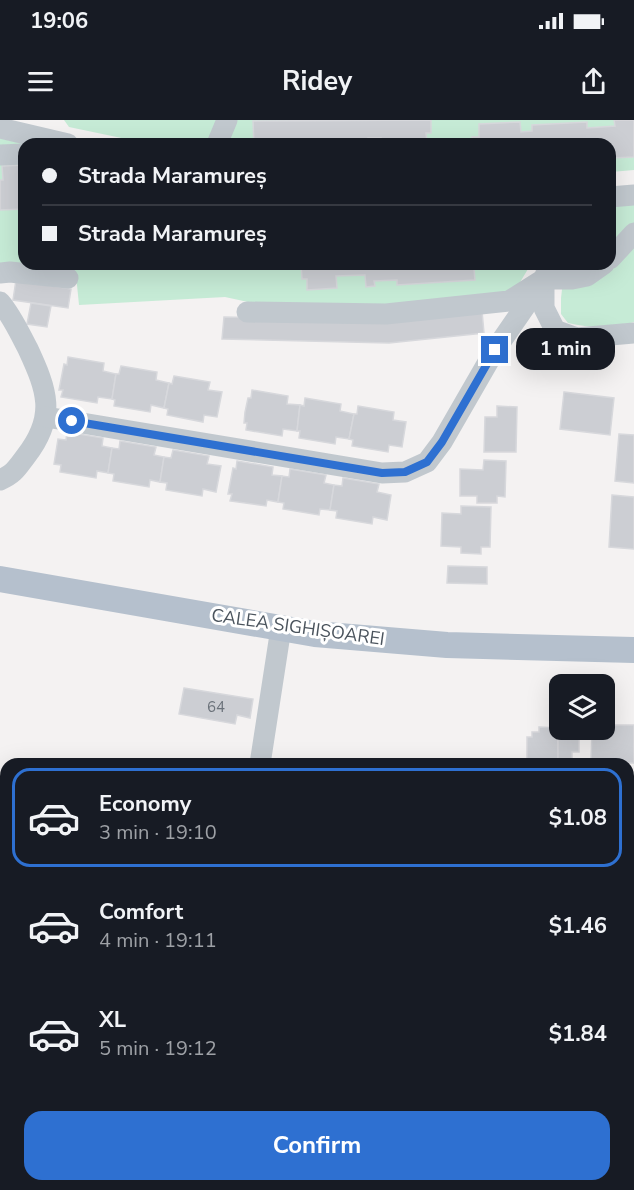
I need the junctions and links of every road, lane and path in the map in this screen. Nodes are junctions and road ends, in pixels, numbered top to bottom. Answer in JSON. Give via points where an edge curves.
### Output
{"nodes":[{"id":1,"x":227,"y":120,"type":"edge"},
{"id":2,"x":27,"y":127,"type":"edge"},
{"id":3,"x":0,"y":128,"type":"edge"},
{"id":4,"x":52,"y":138,"type":"edge"},
{"id":5,"x":220,"y":138,"type":"edge"},
{"id":6,"x":18,"y":154,"type":"edge"},
{"id":7,"x":0,"y":155,"type":"edge"},
{"id":8,"x":634,"y":195,"type":"edge"},
{"id":9,"x":616,"y":196,"type":"edge"},
{"id":10,"x":634,"y":233,"type":"edge"},
{"id":11,"x":616,"y":252,"type":"edge"},
{"id":12,"x":596,"y":270,"type":"edge"},
{"id":13,"x":547,"y":272,"type":"edge"},
{"id":14,"x":0,"y":273,"type":"edge"},
{"id":15,"x":68,"y":278,"type":"dead end"},
{"id":16,"x":0,"y":302,"type":"edge"},
{"id":17,"x":247,"y":312,"type":"dead end"},
{"id":18,"x":634,"y":333,"type":"edge"},
{"id":19,"x":46,"y":417,"type":"junction"},
{"id":20,"x":0,"y":480,"type":"edge"},
{"id":21,"x":0,"y":579,"type":"edge"},
{"id":22,"x":281,"y":628,"type":"junction"},
{"id":23,"x":634,"y":650,"type":"edge"},
{"id":24,"x":261,"y":758,"type":"edge"}],
"edges":[{"from":1,"to":5,"type":"street"},
{"from":2,"to":3,"type":"street"},
{"from":2,"to":4,"type":"street"},
{"from":6,"to":7,"type":"street"},
{"from":8,"to":9,"type":"street"},
{"from":10,"to":11,"type":"street"},
{"from":12,"to":13,"type":"street","via":[[572,279]]},
{"from":13,"to":17,"type":"street","via":[[509,301],[386,314]]},
{"from":13,"to":18,"type":"street","via":[[544,308],[555,330],[577,338]]},
{"from":13,"to":19,"type":"street","via":[[495,350],[442,442],[427,462],[405,472],[382,473]]},
{"from":14,"to":15,"type":"street"},
{"from":16,"to":19,"type":"street","via":[[11,315],[43,381]]},
{"from":19,"to":20,"type":"street","via":[[33,447],[12,475]]},
{"from":21,"to":22,"type":"main road","name":"CALEA SIGHIȘOAREI"},
{"from":22,"to":23,"type":"main road","name":"CALEA SIGHIȘOAREI","via":[[447,645]]},
{"from":22,"to":24,"type":"street"}]}
